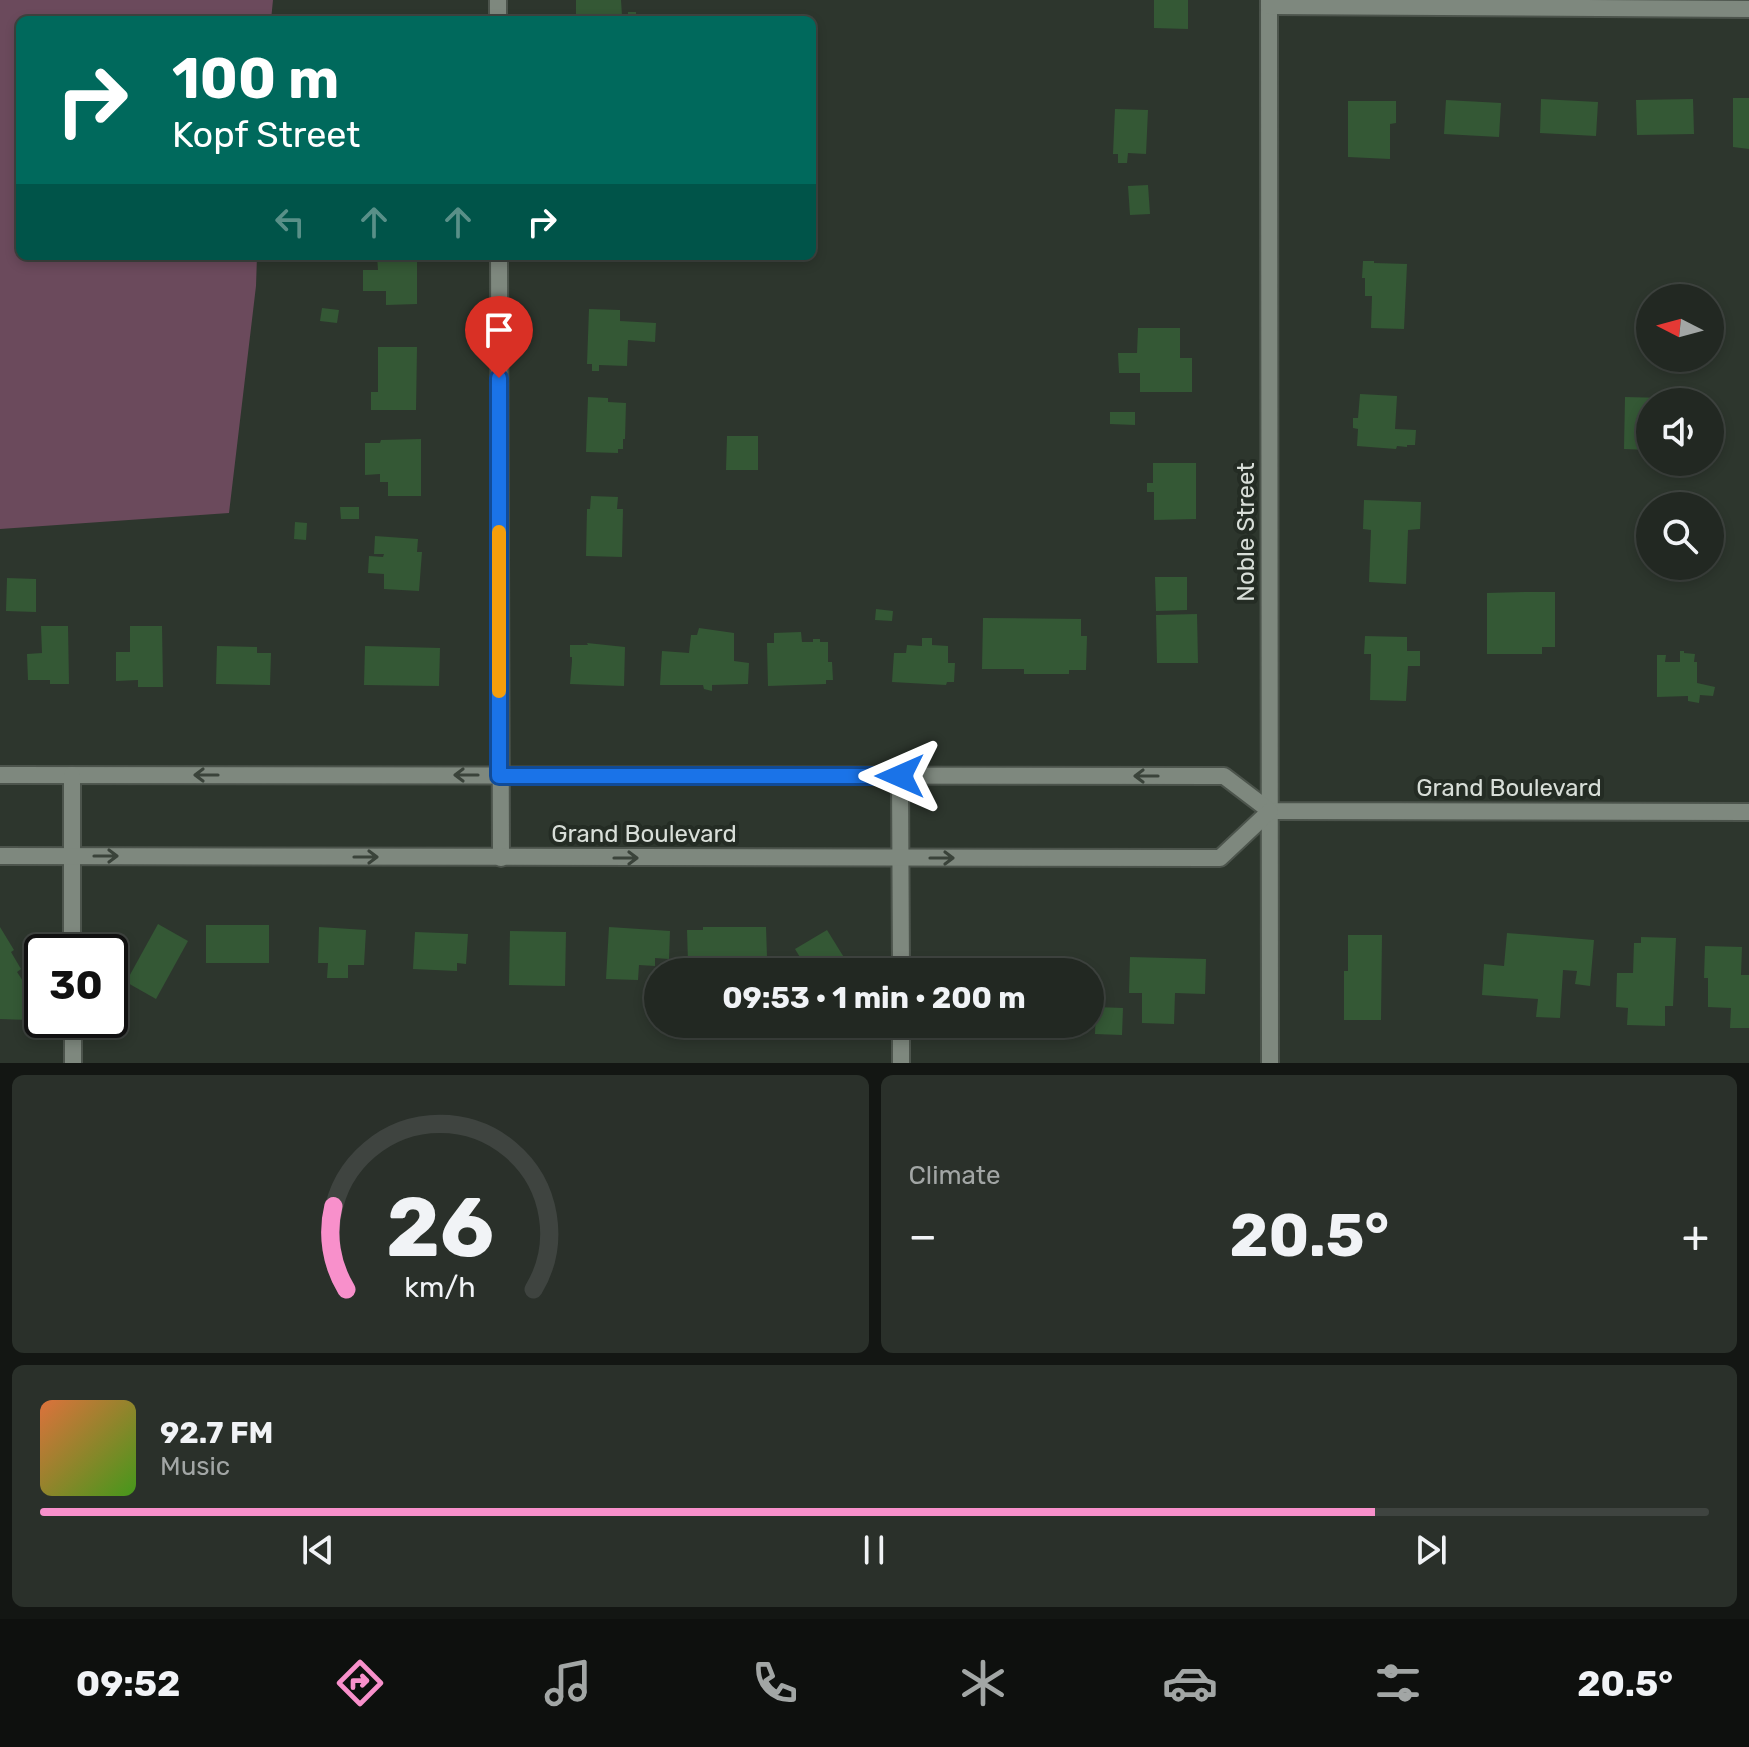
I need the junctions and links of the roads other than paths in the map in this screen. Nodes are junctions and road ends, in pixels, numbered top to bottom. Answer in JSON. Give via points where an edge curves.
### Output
{"nodes":[{"id":1,"x":1269,"y":3,"type":"edge"},
{"id":2,"x":1749,"y":9,"type":"edge"},
{"id":3,"x":499,"y":260,"type":"edge"},
{"id":4,"x":0,"y":775,"type":"edge"},
{"id":5,"x":72,"y":775,"type":"junction"},
{"id":6,"x":499,"y":776,"type":"junction"},
{"id":7,"x":900,"y":776,"type":"junction"},
{"id":8,"x":1270,"y":811,"type":"junction"},
{"id":9,"x":1749,"y":812,"type":"edge"},
{"id":10,"x":72,"y":855,"type":"junction"},
{"id":11,"x":0,"y":856,"type":"edge"},
{"id":12,"x":501,"y":858,"type":"junction"},
{"id":13,"x":900,"y":858,"type":"junction"},
{"id":14,"x":72,"y":934,"type":"edge"},
{"id":15,"x":901,"y":958,"type":"edge"},
{"id":16,"x":73,"y":1038,"type":"edge"},
{"id":17,"x":901,"y":1038,"type":"edge"},
{"id":18,"x":73,"y":1063,"type":"edge"},
{"id":19,"x":901,"y":1063,"type":"edge"},
{"id":20,"x":1270,"y":1063,"type":"edge"}],
"edges":[{"from":1,"to":2,"type":"street"},
{"from":1,"to":8,"type":"street","name":"Noble Street"},
{"from":3,"to":6,"type":"street"},
{"from":4,"to":5,"type":"street"},
{"from":6,"to":5,"type":"street","one_way":true},
{"from":5,"to":10,"type":"street"},
{"from":6,"to":7,"type":"street"},
{"from":6,"to":12,"type":"street"},
{"from":8,"to":7,"type":"street","one_way":true,"via":[[1224,776]]},
{"from":7,"to":13,"type":"street"},
{"from":8,"to":9,"type":"street","name":"Grand Boulevard"},
{"from":13,"to":8,"type":"street","name":"Grand Boulevard","one_way":true,"via":[[1220,858]]},
{"from":8,"to":20,"type":"street","name":"Noble Street"},
{"from":10,"to":11,"type":"street","name":"Grand Boulevard"},
{"from":10,"to":12,"type":"street","name":"Grand Boulevard","one_way":true},
{"from":10,"to":14,"type":"street"},
{"from":12,"to":13,"type":"street","name":"Grand Boulevard","one_way":true},
{"from":13,"to":15,"type":"street"},
{"from":16,"to":18,"type":"street"},
{"from":17,"to":19,"type":"street"}]}
